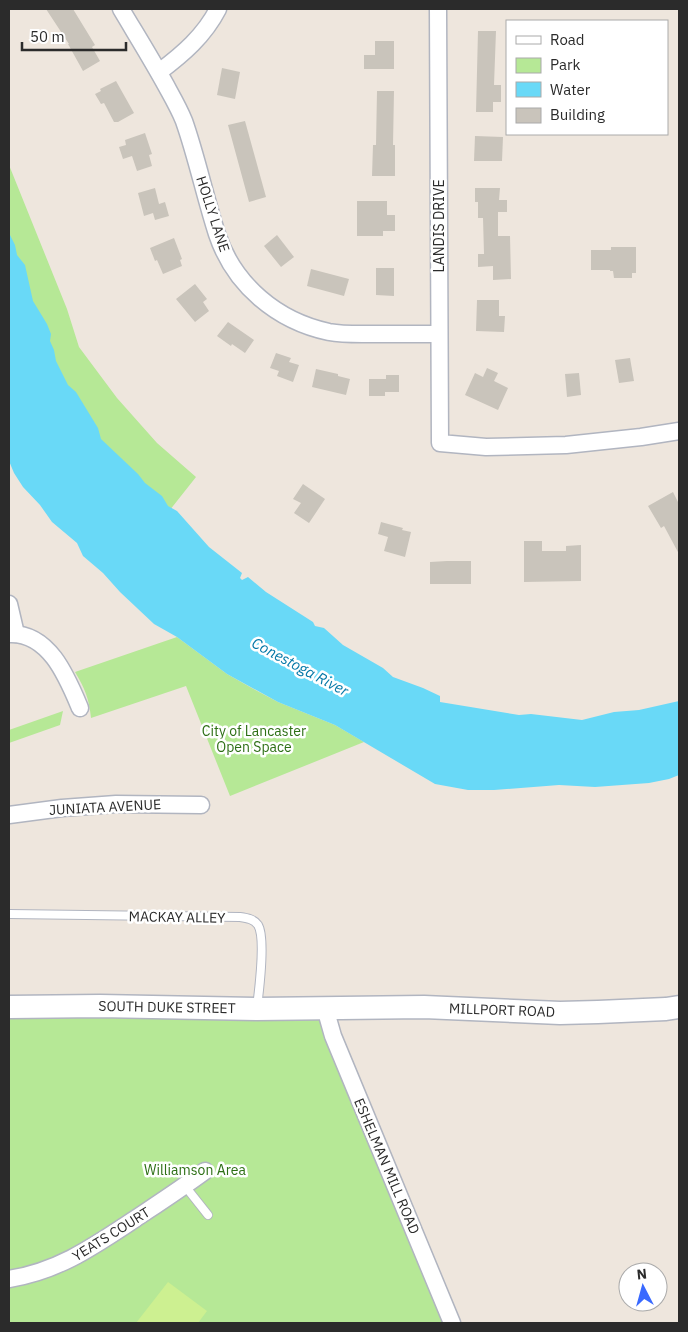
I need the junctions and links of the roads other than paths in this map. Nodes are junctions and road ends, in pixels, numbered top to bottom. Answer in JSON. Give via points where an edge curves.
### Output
{"nodes":[{"id":1,"x":121,"y":9,"type":"edge"},
{"id":2,"x":218,"y":9,"type":"edge"},
{"id":3,"x":438,"y":9,"type":"edge"},
{"id":4,"x":159,"y":72,"type":"junction"},
{"id":5,"x":439,"y":334,"type":"junction"},
{"id":6,"x":679,"y":431,"type":"edge"},
{"id":7,"x":9,"y":604,"type":"edge"},
{"id":8,"x":12,"y":634,"type":"edge"},
{"id":9,"x":80,"y":708,"type":"dead end"},
{"id":10,"x":201,"y":805,"type":"dead end"},
{"id":11,"x":9,"y":815,"type":"edge"},
{"id":12,"x":9,"y":914,"type":"edge"},
{"id":13,"x":9,"y":1007,"type":"edge"},
{"id":14,"x":679,"y":1007,"type":"edge"},
{"id":15,"x":325,"y":1008,"type":"junction"},
{"id":16,"x":257,"y":1009,"type":"junction"},
{"id":17,"x":205,"y":1171,"type":"dead end"},
{"id":18,"x":185,"y":1186,"type":"junction"},
{"id":19,"x":208,"y":1215,"type":"dead end"},
{"id":20,"x":9,"y":1279,"type":"edge"},
{"id":21,"x":452,"y":1323,"type":"edge"}],
"edges":[{"from":1,"to":4,"type":"street","name":"HOLLY LANE"},
{"from":2,"to":4,"type":"street","via":[[200,36]]},
{"from":3,"to":5,"type":"street","name":"LANDIS DRIVE"},
{"from":4,"to":5,"type":"street","name":"HOLLY LANE","via":[[183,119],[226,257],[253,292],[269,306],[308,327],[358,334]]},
{"from":5,"to":6,"type":"street","name":"LANDIS DRIVE","via":[[440,443],[566,445]]},
{"from":7,"to":8,"type":"street"},
{"from":8,"to":9,"type":"street","via":[[33,639],[54,658],[70,683]]},
{"from":10,"to":11,"type":"street","name":"JUNIATA AVENUE","via":[[116,804]]},
{"from":12,"to":16,"type":"lane","name":"MACKAY ALLEY","via":[[250,919],[258,925],[261,934]]},
{"from":13,"to":16,"type":"main road","name":"SOUTH DUKE STREET"},
{"from":14,"to":15,"type":"main road","name":"MILLPORT ROAD","via":[[598,1012]]},
{"from":15,"to":16,"type":"main road","name":"SOUTH DUKE STREET"},
{"from":15,"to":21,"type":"street","name":"ESHELMAN MILL ROAD","via":[[333,1036]]},
{"from":17,"to":18,"type":"street","name":"YEATS COURT"},
{"from":18,"to":19,"type":"lane"},
{"from":18,"to":20,"type":"street","name":"YEATS COURT","via":[[69,1260],[46,1270]]}]}
